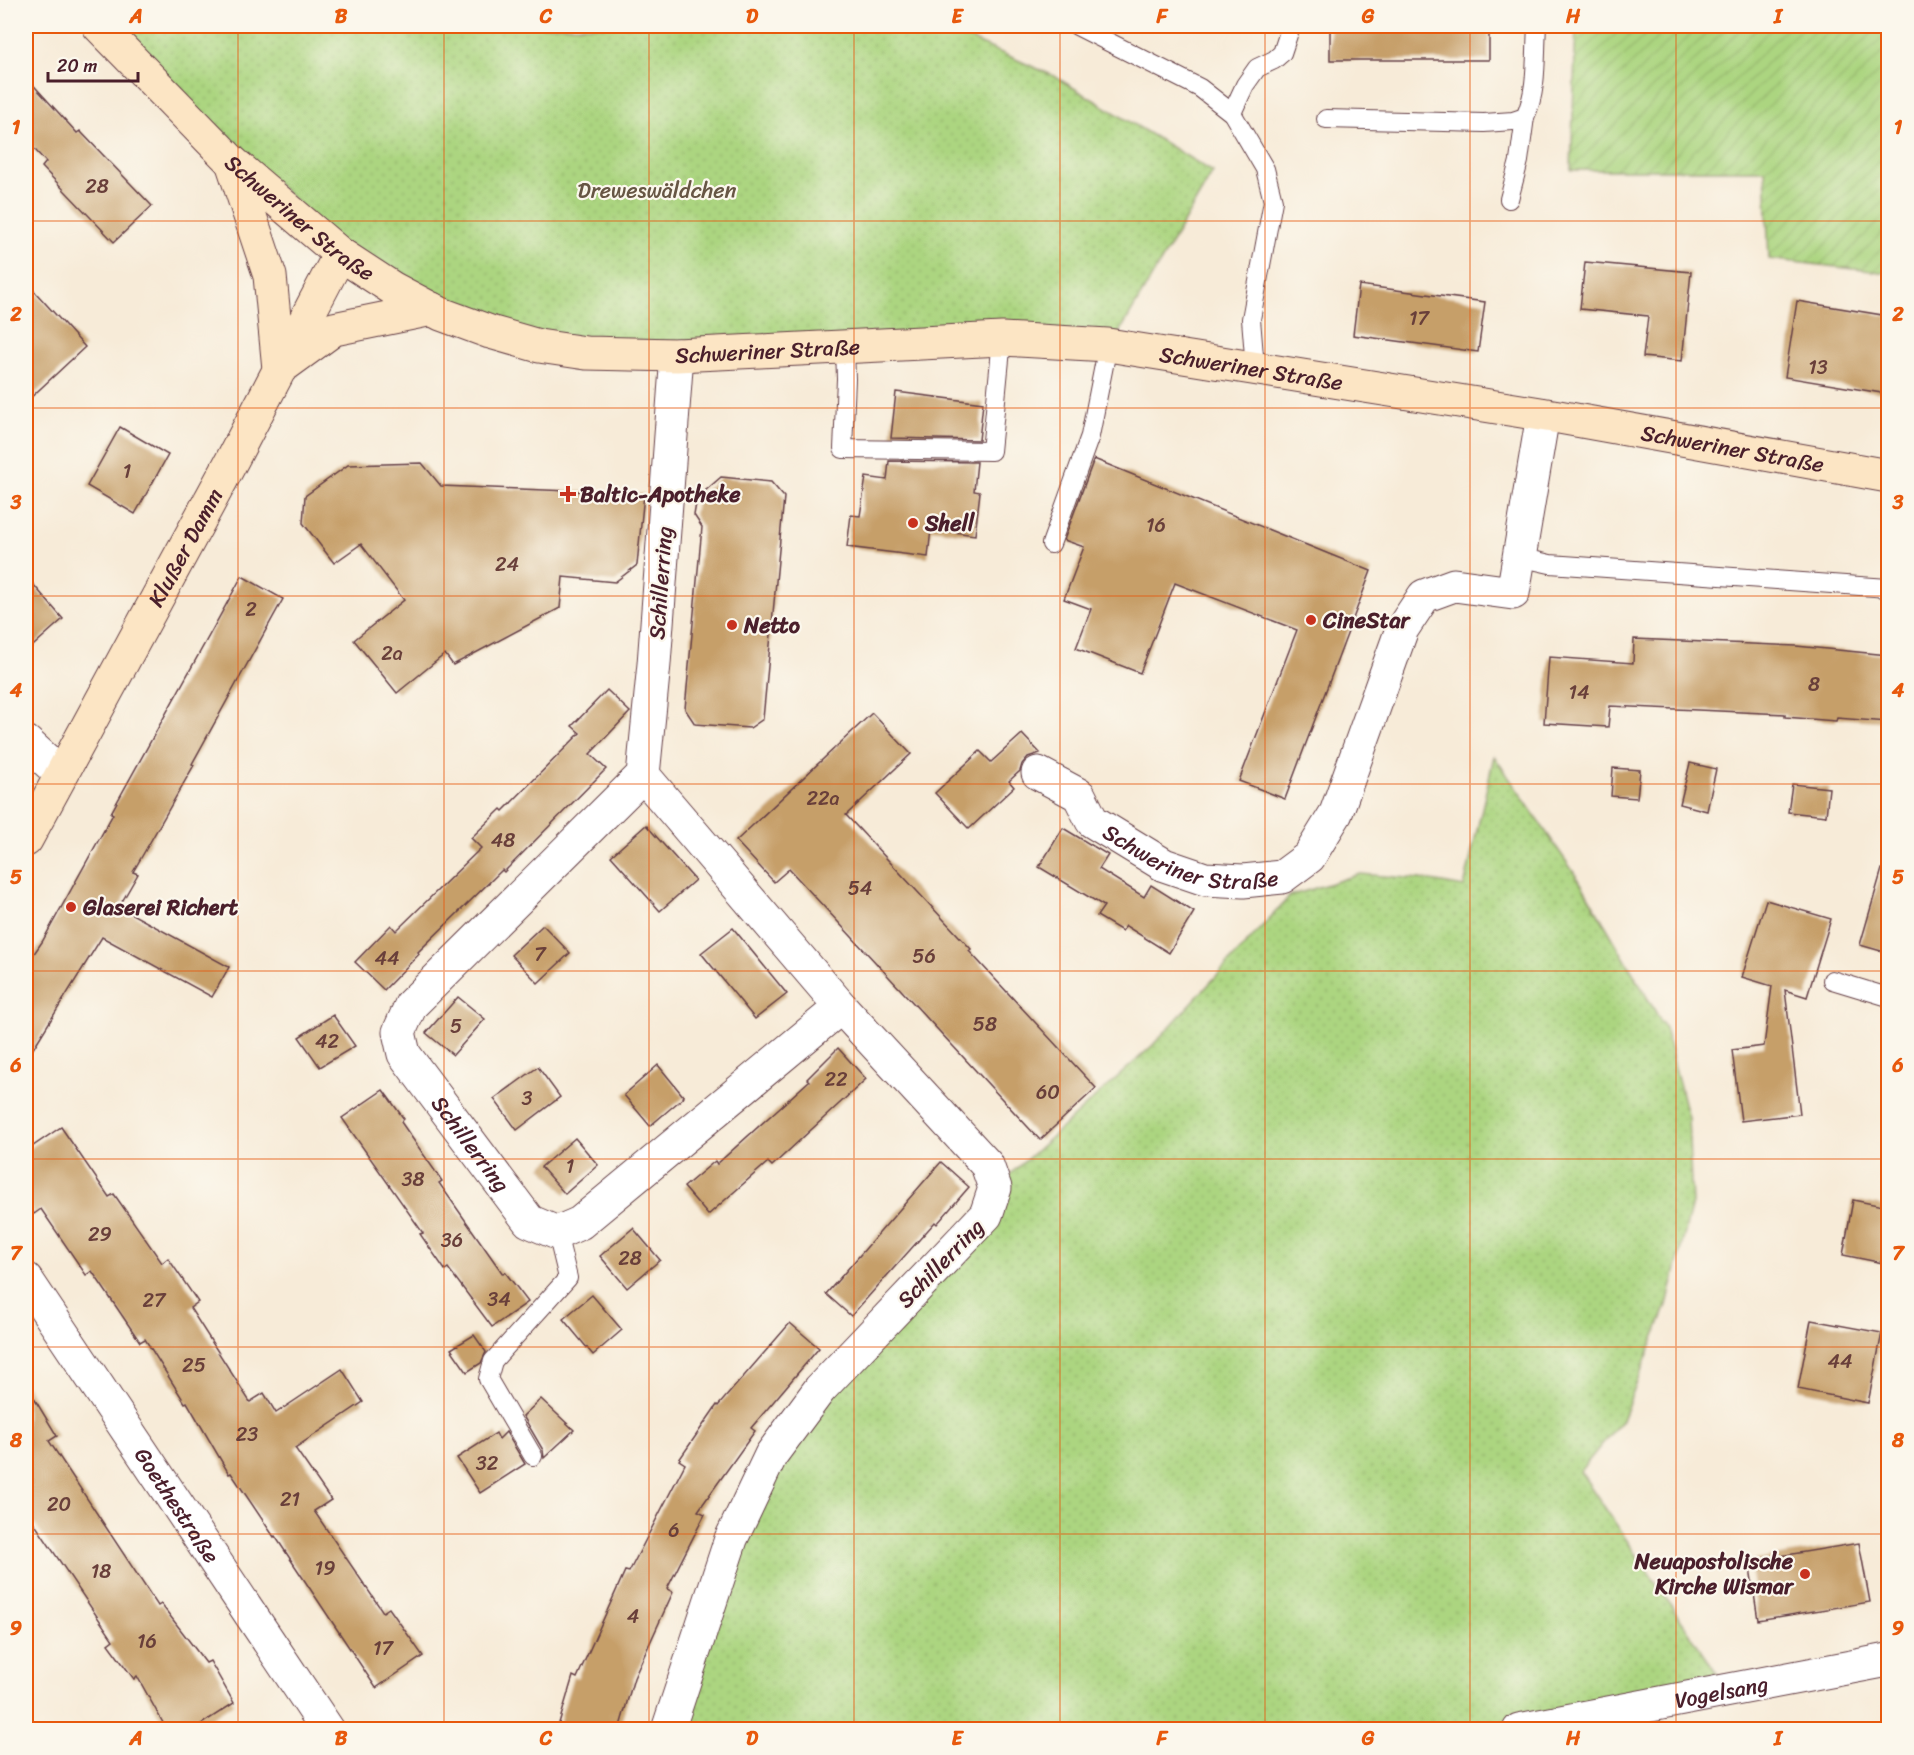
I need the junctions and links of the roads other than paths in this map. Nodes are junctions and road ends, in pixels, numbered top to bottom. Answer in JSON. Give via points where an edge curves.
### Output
{"nodes":[{"id":1,"x":99,"y":26,"type":"edge"},
{"id":2,"x":1077,"y":26,"type":"edge"},
{"id":3,"x":1291,"y":26,"type":"edge"},
{"id":4,"x":1537,"y":26,"type":"edge"},
{"id":5,"x":1232,"y":113,"type":"junction"},
{"id":6,"x":1525,"y":117,"type":"junction"},
{"id":7,"x":1326,"y":119,"type":"dead end"},
{"id":8,"x":231,"y":160,"type":"junction"},
{"id":9,"x":1509,"y":199,"type":"dead end"},
{"id":10,"x":340,"y":254,"type":"junction"},
{"id":11,"x":432,"y":309,"type":"junction"},
{"id":12,"x":1002,"y":339,"type":"junction"},
{"id":13,"x":1108,"y":345,"type":"junction"},
{"id":14,"x":845,"y":348,"type":"junction"},
{"id":15,"x":677,"y":355,"type":"junction"},
{"id":16,"x":1255,"y":368,"type":"junction"},
{"id":17,"x":279,"y":369,"type":"junction"},
{"id":18,"x":1543,"y":415,"type":"junction"},
{"id":19,"x":1888,"y":476,"type":"edge"},
{"id":20,"x":1051,"y":544,"type":"dead end"},
{"id":21,"x":1519,"y":557,"type":"junction"},
{"id":22,"x":1888,"y":588,"type":"edge"},
{"id":23,"x":26,"y":742,"type":"edge"},
{"id":24,"x":1038,"y":773,"type":"dead end"},
{"id":25,"x":61,"y":774,"type":"junction"},
{"id":26,"x":643,"y":775,"type":"junction"},
{"id":27,"x":26,"y":840,"type":"edge"},
{"id":28,"x":1832,"y":980,"type":"dead end"},
{"id":29,"x":1888,"y":997,"type":"edge"},
{"id":30,"x":842,"y":1007,"type":"junction"},
{"id":31,"x":557,"y":1233,"type":"junction"},
{"id":32,"x":26,"y":1279,"type":"edge"},
{"id":33,"x":534,"y":1456,"type":"dead end"},
{"id":34,"x":1888,"y":1660,"type":"edge"},
{"id":35,"x":328,"y":1730,"type":"edge"},
{"id":36,"x":668,"y":1730,"type":"edge"},
{"id":37,"x":1519,"y":1730,"type":"edge"}],
"edges":[{"from":1,"to":8,"type":"main road","name":"Schweriner Straße"},
{"from":2,"to":5,"type":"lane","via":[[1200,88]]},
{"from":3,"to":5,"type":"lane","via":[[1282,53],[1257,68]]},
{"from":4,"to":6,"type":"lane","via":[[1534,82]]},
{"from":5,"to":16,"type":"lane","via":[[1265,169],[1272,201],[1251,319]]},
{"from":6,"to":7,"type":"lane","via":[[1484,123]]},
{"from":6,"to":9,"type":"lane"},
{"from":8,"to":10,"type":"main road","name":"Schweriner Straße"},
{"from":8,"to":17,"type":"main road","via":[[270,276]]},
{"from":10,"to":11,"type":"main road","name":"Schweriner Straße"},
{"from":10,"to":17,"type":"main road","name":"Klußer Damm"},
{"from":11,"to":15,"type":"main road","name":"Schweriner Straße","via":[[539,346],[586,353]]},
{"from":11,"to":17,"type":"main road","via":[[334,329]]},
{"from":12,"to":13,"type":"main road","name":"Schweriner Straße"},
{"from":12,"to":14,"type":"main road","name":"Schweriner Straße"},
{"from":12,"to":14,"type":"lane","via":[[992,451],[843,449]]},
{"from":13,"to":16,"type":"main road","name":"Schweriner Straße"},
{"from":13,"to":20,"type":"lane","via":[[1090,436]]},
{"from":14,"to":15,"type":"main road","name":"Schweriner Straße"},
{"from":15,"to":26,"type":"street","name":"Schillerring"},
{"from":16,"to":18,"type":"main road","name":"Schweriner Straße"},
{"from":17,"to":25,"type":"main road","name":"Klußer Damm"},
{"from":18,"to":19,"type":"main road","name":"Schweriner Straße"},
{"from":18,"to":21,"type":"street","name":"Schweriner Straße"},
{"from":21,"to":22,"type":"lane","via":[[1550,564]]},
{"from":21,"to":24,"type":"street","name":"Schweriner Straße","via":[[1513,593],[1454,585],[1424,596],[1402,629],[1336,813],[1309,857],[1282,877],[1205,879],[1164,866],[1092,821],[1079,795]]},
{"from":23,"to":25,"type":"street"},
{"from":25,"to":27,"type":"main road","name":"Klußer Damm"},
{"from":26,"to":30,"type":"street","name":"Schillerring"},
{"from":26,"to":31,"type":"street","name":"Schillerring","via":[[411,1005],[399,1032],[404,1054],[530,1221]]},
{"from":28,"to":29,"type":"lane"},
{"from":30,"to":31,"type":"street","via":[[580,1223]]},
{"from":30,"to":36,"type":"street","name":"Schillerring","via":[[987,1165],[995,1188],[987,1215],[820,1389],[771,1455],[731,1539]]},
{"from":31,"to":33,"type":"lane","via":[[568,1278],[493,1361],[488,1379]]},
{"from":32,"to":35,"type":"street","name":"Goethestraße"},
{"from":34,"to":37,"type":"street","name":"Vogelsang"}]}
